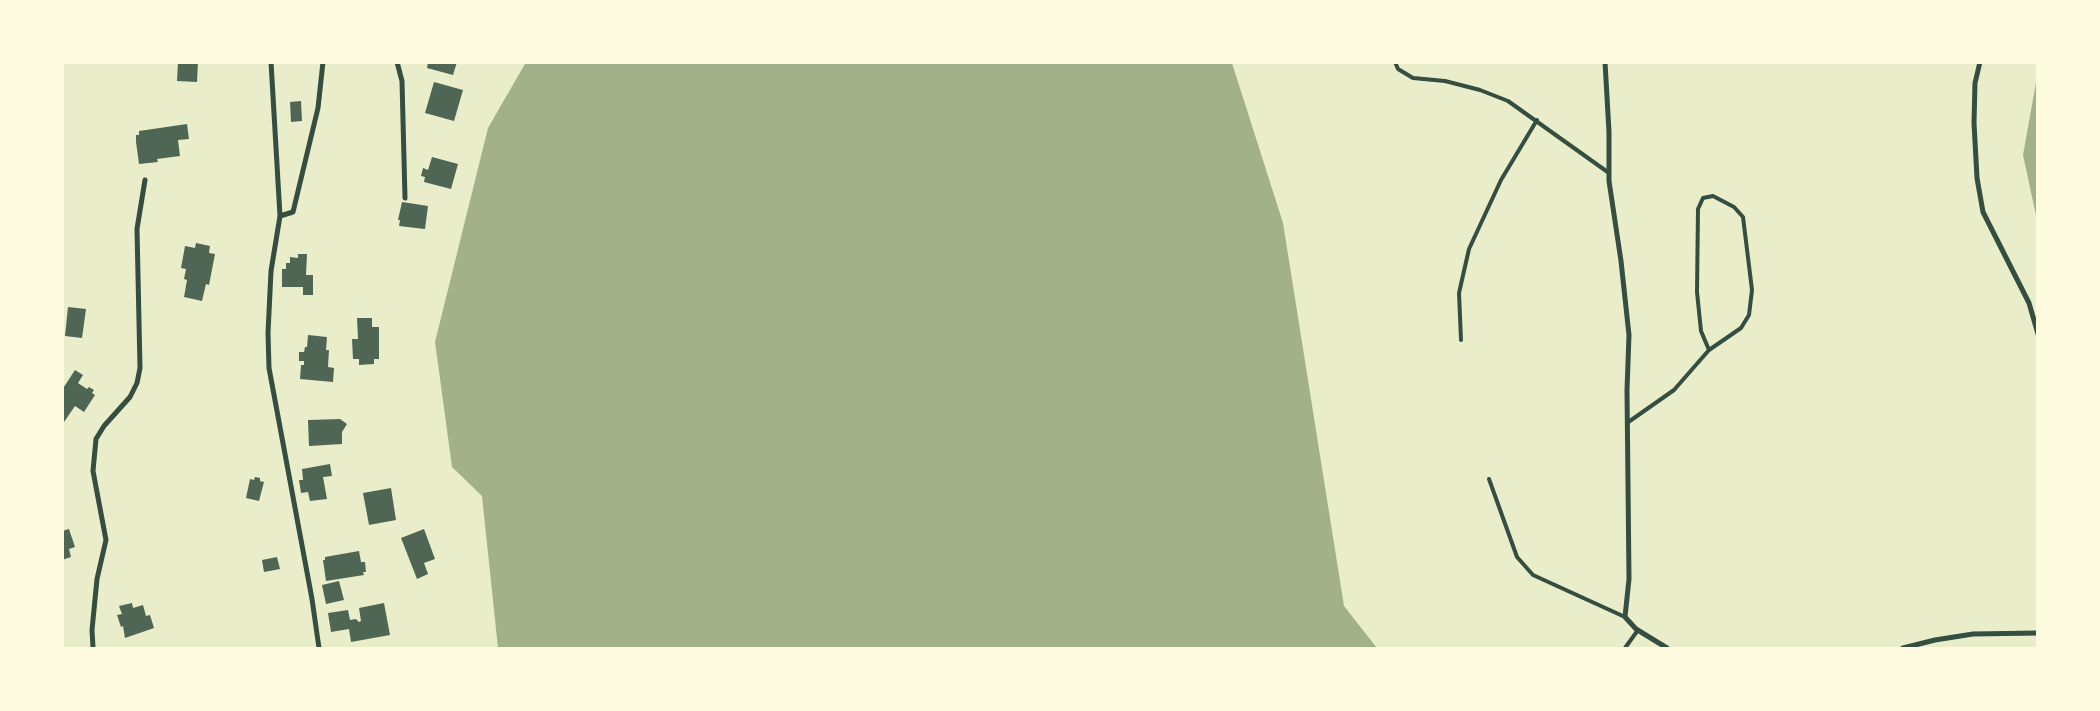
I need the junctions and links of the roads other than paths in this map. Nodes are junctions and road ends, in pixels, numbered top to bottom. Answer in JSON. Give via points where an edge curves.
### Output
{"nodes":[{"id":1,"x":271,"y":62,"type":"edge"},
{"id":2,"x":323,"y":62,"type":"edge"},
{"id":3,"x":396,"y":62,"type":"edge"},
{"id":4,"x":1395,"y":62,"type":"edge"},
{"id":5,"x":1605,"y":62,"type":"edge"},
{"id":6,"x":1980,"y":62,"type":"edge"},
{"id":7,"x":1537,"y":120,"type":"junction"},
{"id":8,"x":1609,"y":173,"type":"junction"},
{"id":9,"x":145,"y":180,"type":"dead end"},
{"id":10,"x":405,"y":198,"type":"dead end"},
{"id":11,"x":280,"y":216,"type":"junction"},
{"id":12,"x":2038,"y":334,"type":"edge"},
{"id":13,"x":1461,"y":340,"type":"dead end"},
{"id":14,"x":1709,"y":350,"type":"junction"},
{"id":15,"x":1627,"y":423,"type":"junction"},
{"id":16,"x":1489,"y":479,"type":"dead end"},
{"id":17,"x":1625,"y":617,"type":"junction"},
{"id":18,"x":1638,"y":630,"type":"junction"},
{"id":19,"x":2038,"y":633,"type":"edge"},
{"id":20,"x":93,"y":648,"type":"edge"},
{"id":21,"x":319,"y":648,"type":"edge"},
{"id":22,"x":1625,"y":648,"type":"edge"},
{"id":23,"x":1667,"y":648,"type":"edge"},
{"id":24,"x":1904,"y":648,"type":"edge"}],
"edges":[{"from":1,"to":11,"type":"street"},
{"from":2,"to":11,"type":"street","via":[[318,108],[293,212]]},
{"from":3,"to":10,"type":"street","via":[[402,81]]},
{"from":4,"to":7,"type":"lane","via":[[1398,70],[1413,78],[1445,81],[1480,90],[1508,101]]},
{"from":5,"to":8,"type":"street"},
{"from":6,"to":12,"type":"street","via":[[1975,83],[1974,123],[1977,178],[1983,212],[2029,303]]},
{"from":7,"to":8,"type":"lane"},
{"from":7,"to":13,"type":"lane","via":[[1501,180],[1469,248],[1459,293]]},
{"from":8,"to":15,"type":"street","via":[[1629,335]]},
{"from":9,"to":20,"type":"street","via":[[137,229],[140,368],[130,397],[96,439],[93,471],[106,540],[97,578]]},
{"from":11,"to":21,"type":"street","via":[[271,271],[269,368]]},
{"from":14,"to":14,"type":"lane","via":[[1740,328],[1749,315],[1752,290],[1743,217],[1734,207],[1713,196],[1703,198],[1698,209],[1697,292],[1701,330]]},
{"from":14,"to":15,"type":"lane","via":[[1674,390]]},
{"from":15,"to":17,"type":"street","via":[[1629,580]]},
{"from":16,"to":17,"type":"lane","via":[[1517,557],[1533,575]]},
{"from":17,"to":18,"type":"street"},
{"from":18,"to":22,"type":"lane"},
{"from":18,"to":23,"type":"street"},
{"from":19,"to":24,"type":"street","via":[[1972,634]]}]}
